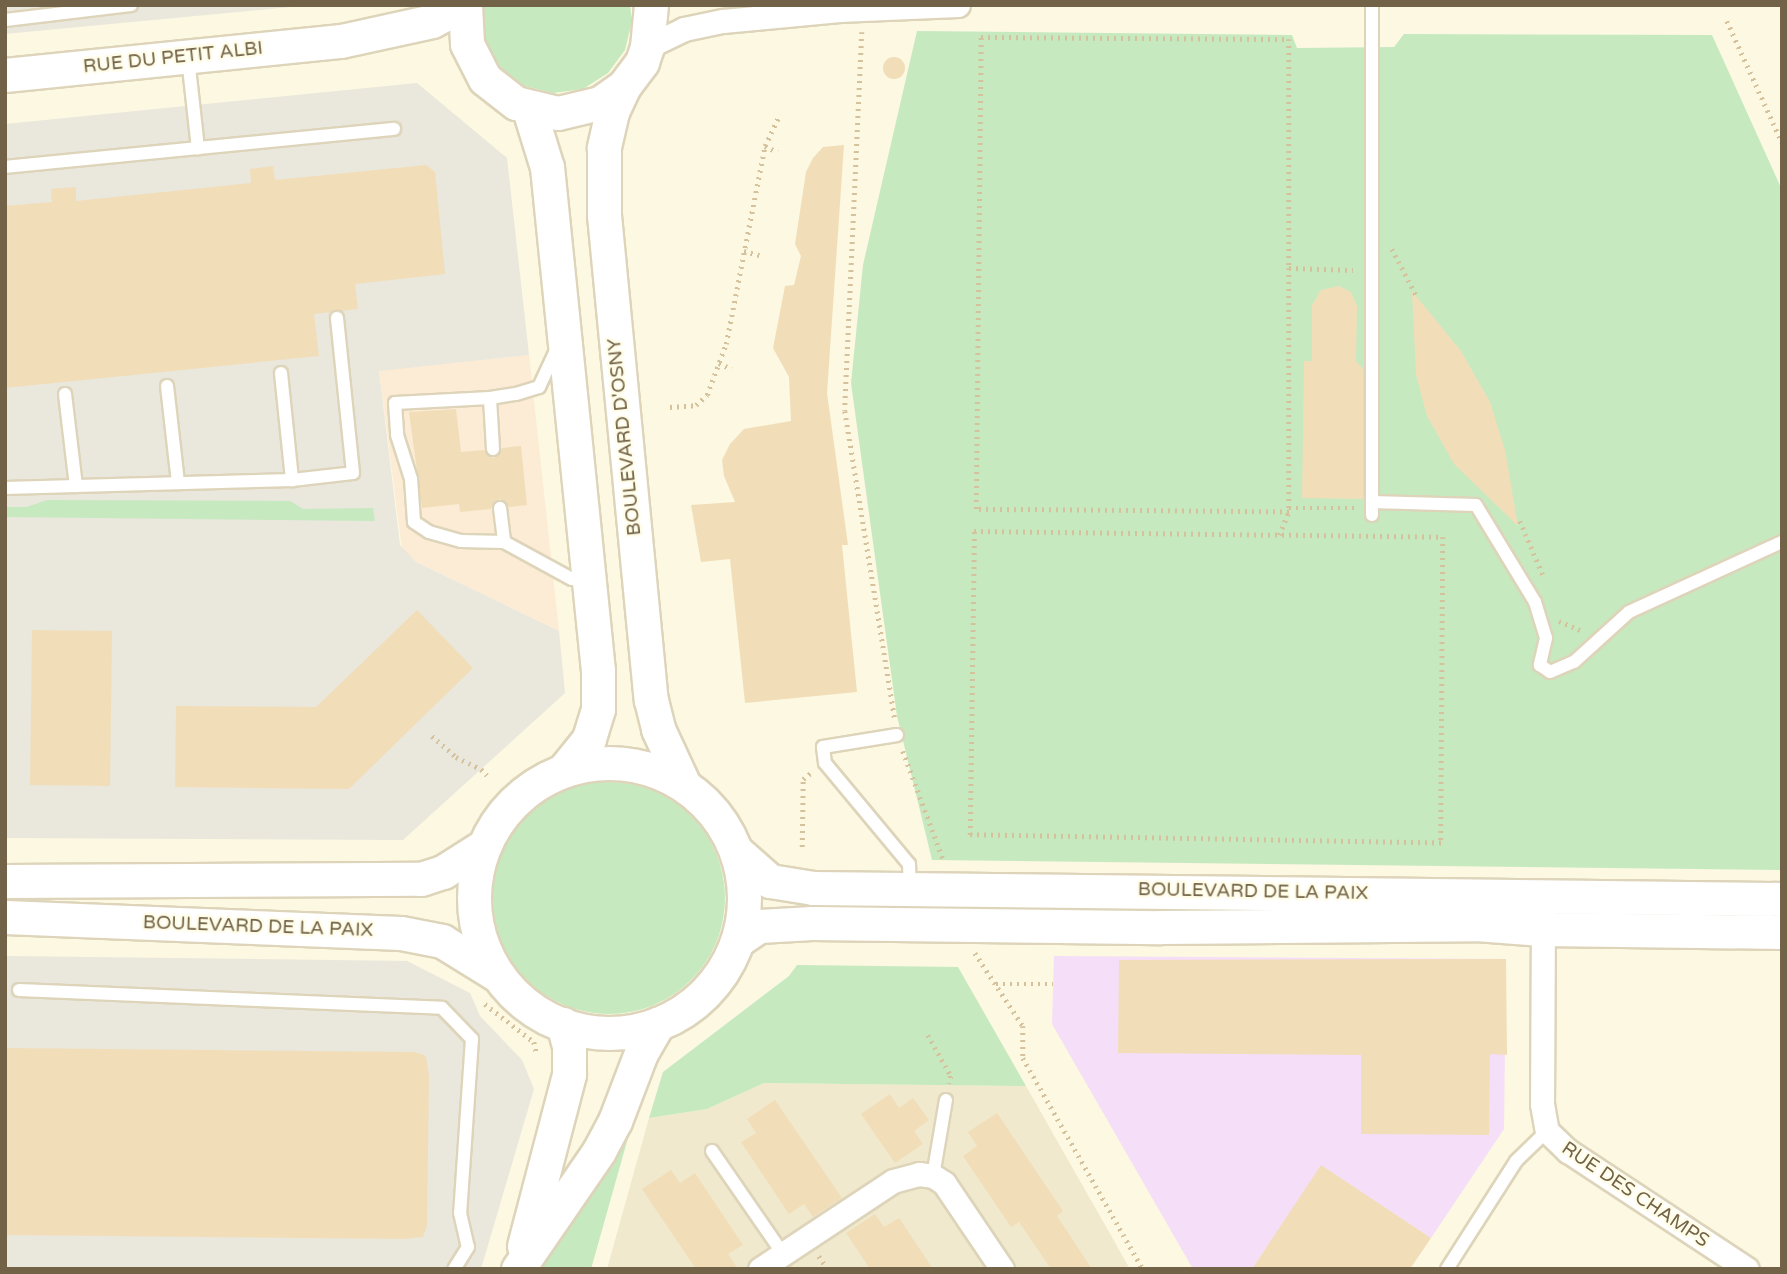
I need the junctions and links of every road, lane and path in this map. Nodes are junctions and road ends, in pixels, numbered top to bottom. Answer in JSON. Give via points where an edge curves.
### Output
{"nodes":[{"id":1,"x":131,"y":5,"type":"edge"},
{"id":2,"x":464,"y":5,"type":"edge"},
{"id":3,"x":651,"y":5,"type":"edge"},
{"id":4,"x":958,"y":5,"type":"edge"},
{"id":5,"x":1372,"y":5,"type":"edge"},
{"id":6,"x":5,"y":20,"type":"edge"},
{"id":7,"x":1727,"y":21,"type":"dead end"},
{"id":8,"x":862,"y":24,"type":"dead end"},
{"id":9,"x":341,"y":41,"type":"junction"},
{"id":10,"x":648,"y":47,"type":"junction"},
{"id":11,"x":470,"y":53,"type":"junction"},
{"id":12,"x":188,"y":57,"type":"junction"},
{"id":13,"x":5,"y":75,"type":"edge"},
{"id":14,"x":624,"y":86,"type":"junction"},
{"id":15,"x":529,"y":108,"type":"junction"},
{"id":16,"x":780,"y":114,"type":"dead end"},
{"id":17,"x":394,"y":129,"type":"dead end"},
{"id":18,"x":1782,"y":142,"type":"edge"},
{"id":19,"x":765,"y":146,"type":"junction"},
{"id":20,"x":198,"y":148,"type":"junction"},
{"id":21,"x":778,"y":152,"type":"dead end"},
{"id":22,"x":5,"y":167,"type":"edge"},
{"id":23,"x":744,"y":251,"type":"junction"},
{"id":24,"x":759,"y":255,"type":"dead end"},
{"id":25,"x":1289,"y":268,"type":"junction"},
{"id":26,"x":1372,"y":271,"type":"junction"},
{"id":27,"x":337,"y":318,"type":"dead end"},
{"id":28,"x":564,"y":335,"type":"junction"},
{"id":29,"x":719,"y":363,"type":"junction"},
{"id":30,"x":732,"y":369,"type":"dead end"},
{"id":31,"x":281,"y":373,"type":"dead end"},
{"id":32,"x":167,"y":386,"type":"dead end"},
{"id":33,"x":65,"y":394,"type":"dead end"},
{"id":34,"x":489,"y":398,"type":"junction"},
{"id":35,"x":670,"y":407,"type":"dead end"},
{"id":36,"x":493,"y":449,"type":"dead end"},
{"id":37,"x":292,"y":480,"type":"junction"},
{"id":38,"x":178,"y":483,"type":"junction"},
{"id":39,"x":76,"y":486,"type":"junction"},
{"id":40,"x":5,"y":488,"type":"edge"},
{"id":41,"x":500,"y":508,"type":"dead end"},
{"id":42,"x":1372,"y":509,"type":"junction"},
{"id":43,"x":1289,"y":510,"type":"junction"},
{"id":44,"x":1279,"y":535,"type":"junction"},
{"id":45,"x":504,"y":542,"type":"junction"},
{"id":46,"x":1782,"y":542,"type":"edge"},
{"id":47,"x":587,"y":582,"type":"junction"},
{"id":48,"x":1552,"y":618,"type":"dead end"},
{"id":49,"x":1598,"y":637,"type":"junction"},
{"id":50,"x":897,"y":735,"type":"junction"},
{"id":51,"x":432,"y":736,"type":"dead end"},
{"id":52,"x":825,"y":763,"type":"junction"},
{"id":53,"x":562,"y":771,"type":"junction"},
{"id":54,"x":489,"y":778,"type":"dead end"},
{"id":55,"x":684,"y":785,"type":"junction"},
{"id":56,"x":484,"y":846,"type":"junction"},
{"id":57,"x":802,"y":847,"type":"dead end"},
{"id":58,"x":737,"y":852,"type":"junction"},
{"id":59,"x":947,"y":869,"type":"dead end"},
{"id":60,"x":5,"y":881,"type":"edge"},
{"id":61,"x":910,"y":888,"type":"junction"},
{"id":62,"x":1782,"y":899,"type":"edge"},
{"id":63,"x":1543,"y":913,"type":"junction"},
{"id":64,"x":5,"y":917,"type":"edge"},
{"id":65,"x":1782,"y":932,"type":"edge"},
{"id":66,"x":738,"y":940,"type":"junction"},
{"id":67,"x":968,"y":944,"type":"dead end"},
{"id":68,"x":996,"y":984,"type":"junction"},
{"id":69,"x":1053,"y":984,"type":"dead end"},
{"id":70,"x":488,"y":986,"type":"junction"},
{"id":71,"x":19,"y":990,"type":"dead end"},
{"id":72,"x":657,"y":1023,"type":"junction"},
{"id":73,"x":563,"y":1024,"type":"junction"},
{"id":74,"x":928,"y":1035,"type":"dead end"},
{"id":75,"x":569,"y":1074,"type":"junction"},
{"id":76,"x":946,"y":1100,"type":"joint"},
{"id":77,"x":1547,"y":1131,"type":"junction"},
{"id":78,"x":712,"y":1151,"type":"dead end"},
{"id":79,"x":933,"y":1176,"type":"junction"},
{"id":80,"x":783,"y":1254,"type":"junction"},
{"id":81,"x":454,"y":1269,"type":"edge"},
{"id":82,"x":518,"y":1269,"type":"edge"},
{"id":83,"x":761,"y":1269,"type":"edge"},
{"id":84,"x":1002,"y":1269,"type":"edge"},
{"id":85,"x":1143,"y":1269,"type":"edge"},
{"id":86,"x":1447,"y":1269,"type":"edge"},
{"id":87,"x":1747,"y":1269,"type":"edge"}],
"edges":[{"from":1,"to":6,"type":"lane"},
{"from":2,"to":9,"type":"main road","name":"RUE DU PETIT ALBI","via":[[432,21]]},
{"from":2,"to":11,"type":"main road"},
{"from":3,"to":10,"type":"main road"},
{"from":4,"to":10,"type":"street","via":[[723,21],[684,29]]},
{"from":5,"to":26,"type":"lane"},
{"from":7,"to":18,"type":"path"},
{"from":8,"to":50,"type":"path","via":[[845,411]]},
{"from":9,"to":11,"type":"main road","name":"RUE DU PETIT ALBI","via":[[444,41]]},
{"from":9,"to":12,"type":"main road","name":"RUE DU PETIT ALBI"},
{"from":10,"to":14,"type":"main road"},
{"from":11,"to":15,"type":"main road","via":[[495,88]]},
{"from":12,"to":13,"type":"main road","name":"RUE DU PETIT ALBI"},
{"from":12,"to":20,"type":"lane"},
{"from":14,"to":15,"type":"main road","via":[[600,103],[579,110],[558,113]]},
{"from":14,"to":55,"type":"main road","name":"BOULEVARD D'OSNY","via":[[604,148],[605,227],[651,700],[658,729]]},
{"from":15,"to":28,"type":"main road","via":[[547,167]]},
{"from":16,"to":19,"type":"path"},
{"from":17,"to":20,"type":"lane"},
{"from":19,"to":21,"type":"path"},
{"from":19,"to":23,"type":"path"},
{"from":20,"to":22,"type":"lane"},
{"from":23,"to":24,"type":"path"},
{"from":23,"to":29,"type":"path"},
{"from":25,"to":26,"type":"path"},
{"from":25,"to":43,"type":"path"},
{"from":25,"to":43,"type":"path","via":[[1289,40],[981,37],[976,509]]},
{"from":26,"to":42,"type":"lane"},
{"from":27,"to":37,"type":"lane","via":[[353,473]]},
{"from":28,"to":34,"type":"lane","via":[[539,387]]},
{"from":28,"to":47,"type":"main road"},
{"from":29,"to":30,"type":"path"},
{"from":29,"to":35,"type":"path","via":[[707,395],[696,405]]},
{"from":31,"to":37,"type":"lane"},
{"from":32,"to":38,"type":"lane"},
{"from":33,"to":39,"type":"lane"},
{"from":34,"to":36,"type":"lane"},
{"from":34,"to":45,"type":"lane","via":[[395,403],[397,435],[411,479],[414,522],[429,532],[461,541]]},
{"from":37,"to":38,"type":"lane"},
{"from":38,"to":39,"type":"lane"},
{"from":39,"to":40,"type":"lane"},
{"from":41,"to":45,"type":"lane"},
{"from":42,"to":43,"type":"path"},
{"from":42,"to":49,"type":"lane","via":[[1476,505],[1535,602],[1546,638],[1540,665],[1550,672],[1574,662]]},
{"from":43,"to":44,"type":"path"},
{"from":44,"to":44,"type":"path","via":[[1443,537],[1441,843],[970,835],[974,531]]},
{"from":45,"to":47,"type":"lane","via":[[572,579]]},
{"from":46,"to":49,"type":"lane","via":[[1629,612]]},
{"from":47,"to":53,"type":"main road","via":[[598,709],[589,739]]},
{"from":48,"to":49,"type":"path"},
{"from":50,"to":52,"type":"lane","via":[[823,747]]},
{"from":50,"to":59,"type":"path"},
{"from":51,"to":54,"type":"path"},
{"from":52,"to":57,"type":"path","via":[[803,779]]},
{"from":52,"to":61,"type":"lane","via":[[909,864]]},
{"from":53,"to":55,"type":"main road","via":[[598,763],[634,765]]},
{"from":53,"to":56,"type":"main road","via":[[519,797]]},
{"from":55,"to":58,"type":"main road","via":[[712,810]]},
{"from":56,"to":60,"type":"main road","via":[[443,872],[421,879]]},
{"from":56,"to":70,"type":"main road","via":[[475,881],[475,910]]},
{"from":58,"to":61,"type":"main road","name":"BOULEVARD DE LA PAIX","via":[[761,876],[782,886]]},
{"from":58,"to":66,"type":"main road","via":[[744,891]]},
{"from":61,"to":63,"type":"main road","name":"BOULEVARD DE LA PAIX"},
{"from":62,"to":63,"type":"main road","name":"BOULEVARD DE LA PAIX"},
{"from":63,"to":65,"type":"main road","name":"BOULEVARD DE LA PAIX"},
{"from":63,"to":66,"type":"main road","name":"BOULEVARD DE LA PAIX","via":[[1476,924],[812,923],[759,926]]},
{"from":63,"to":77,"type":"street","name":"RUE DES CHAMPS","via":[[1542,1104]]},
{"from":64,"to":70,"type":"main road","name":"BOULEVARD DE LA PAIX","via":[[401,933],[442,941]]},
{"from":66,"to":72,"type":"main road","via":[[713,984],[688,1007]]},
{"from":67,"to":68,"type":"path"},
{"from":68,"to":69,"type":"path"},
{"from":68,"to":85,"type":"path","via":[[1023,1026],[1023,1058]]},
{"from":70,"to":73,"type":"main road"},
{"from":70,"to":75,"type":"path","via":[[534,1042],[540,1063]]},
{"from":71,"to":81,"type":"lane","via":[[442,1008],[472,1039],[460,1213],[468,1247]]},
{"from":72,"to":73,"type":"main road","via":[[610,1032]]},
{"from":72,"to":82,"type":"main road","via":[[599,1151]]},
{"from":73,"to":75,"type":"main road"},
{"from":74,"to":76,"type":"path","via":[[951,1076]]},
{"from":75,"to":82,"type":"main road"},
{"from":76,"to":79,"type":"lane"},
{"from":77,"to":86,"type":"lane","via":[[1516,1161]]},
{"from":77,"to":87,"type":"street","name":"RUE DES CHAMPS","via":[[1568,1152]]},
{"from":78,"to":80,"type":"lane"},
{"from":79,"to":80,"type":"street","via":[[898,1178]]},
{"from":79,"to":84,"type":"street","via":[[944,1183]]},
{"from":80,"to":83,"type":"street"}]}
